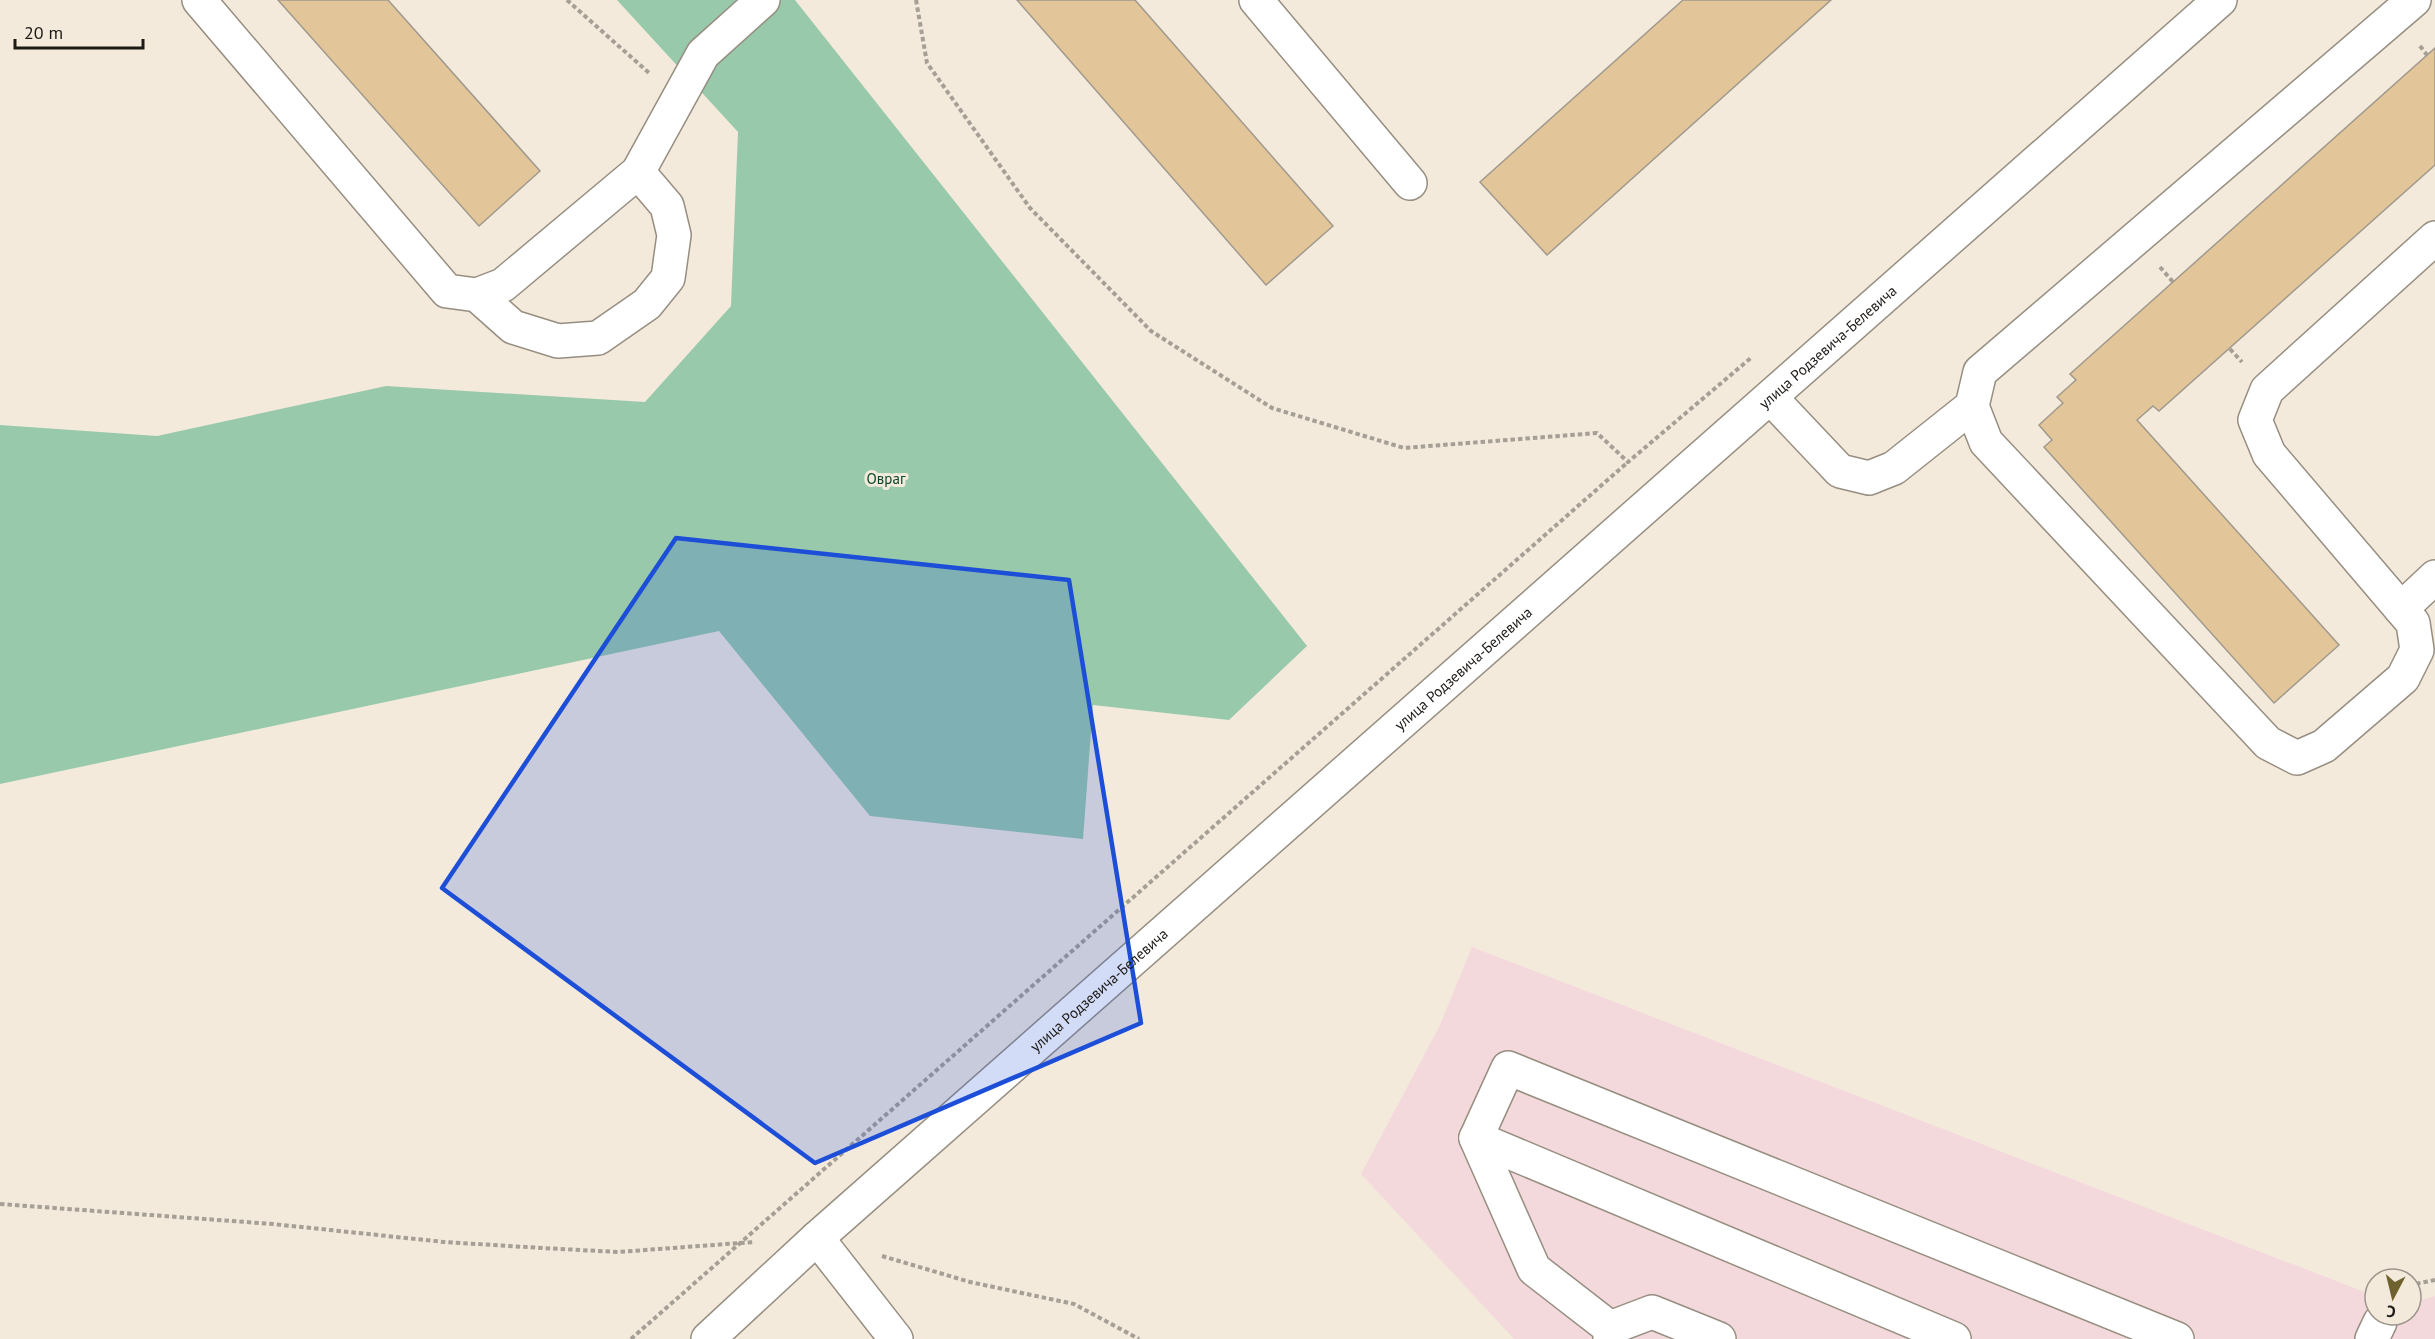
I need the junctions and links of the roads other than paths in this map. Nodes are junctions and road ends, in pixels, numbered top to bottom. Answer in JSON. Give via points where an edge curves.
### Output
{"nodes":[{"id":1,"x":199,"y":0,"type":"edge"},
{"id":2,"x":763,"y":0,"type":"edge"},
{"id":3,"x":1256,"y":0,"type":"edge"},
{"id":4,"x":2220,"y":0,"type":"edge"},
{"id":5,"x":2414,"y":0,"type":"edge"},
{"id":6,"x":638,"y":172,"type":"junction"},
{"id":7,"x":1410,"y":183,"type":"dead end"},
{"id":8,"x":2435,"y":238,"type":"edge"},
{"id":9,"x":477,"y":295,"type":"junction"},
{"id":10,"x":1770,"y":398,"type":"junction"},
{"id":11,"x":1972,"y":406,"type":"junction"},
{"id":12,"x":2435,"y":577,"type":"edge"},
{"id":13,"x":2401,"y":609,"type":"junction"},
{"id":14,"x":1476,"y":1137,"type":"junction"},
{"id":15,"x":818,"y":1238,"type":"junction"},
{"id":16,"x":1610,"y":1334,"type":"edge"},
{"id":17,"x":708,"y":1339,"type":"edge"},
{"id":18,"x":896,"y":1339,"type":"edge"},
{"id":19,"x":1719,"y":1339,"type":"edge"},
{"id":20,"x":1954,"y":1339,"type":"edge"},
{"id":21,"x":2177,"y":1339,"type":"edge"}],
"edges":[{"from":1,"to":9,"type":"street","via":[[447,291]]},
{"from":2,"to":6,"type":"street","via":[[703,54]]},
{"from":3,"to":7,"type":"street"},
{"from":4,"to":10,"type":"street","name":"улица Родзевича-Белевича"},
{"from":5,"to":11,"type":"street","via":[[1980,372]]},
{"from":6,"to":9,"type":"street","via":[[503,285]]},
{"from":6,"to":9,"type":"street","via":[[667,206],[674,236],[668,278],[647,304],[598,338],[558,341],[513,327]]},
{"from":8,"to":13,"type":"street","via":[[2267,390],[2255,420],[2269,454]]},
{"from":10,"to":11,"type":"street","via":[[1840,471],[1869,478],[1894,468]]},
{"from":10,"to":15,"type":"street","name":"улица Родзевича-Белевича"},
{"from":11,"to":13,"type":"street","via":[[1986,442],[2268,743],[2297,758],[2324,746],[2403,678],[2417,650],[2413,623]]},
{"from":12,"to":13,"type":"street"},
{"from":14,"to":16,"type":"street","via":[[1534,1269]]},
{"from":14,"to":20,"type":"street"},
{"from":14,"to":21,"type":"street","via":[[1508,1068]]},
{"from":15,"to":17,"type":"street","name":"улица Родзевича-Белевича"},
{"from":15,"to":18,"type":"street"},
{"from":16,"to":19,"type":"street","via":[[1652,1312]]}]}
